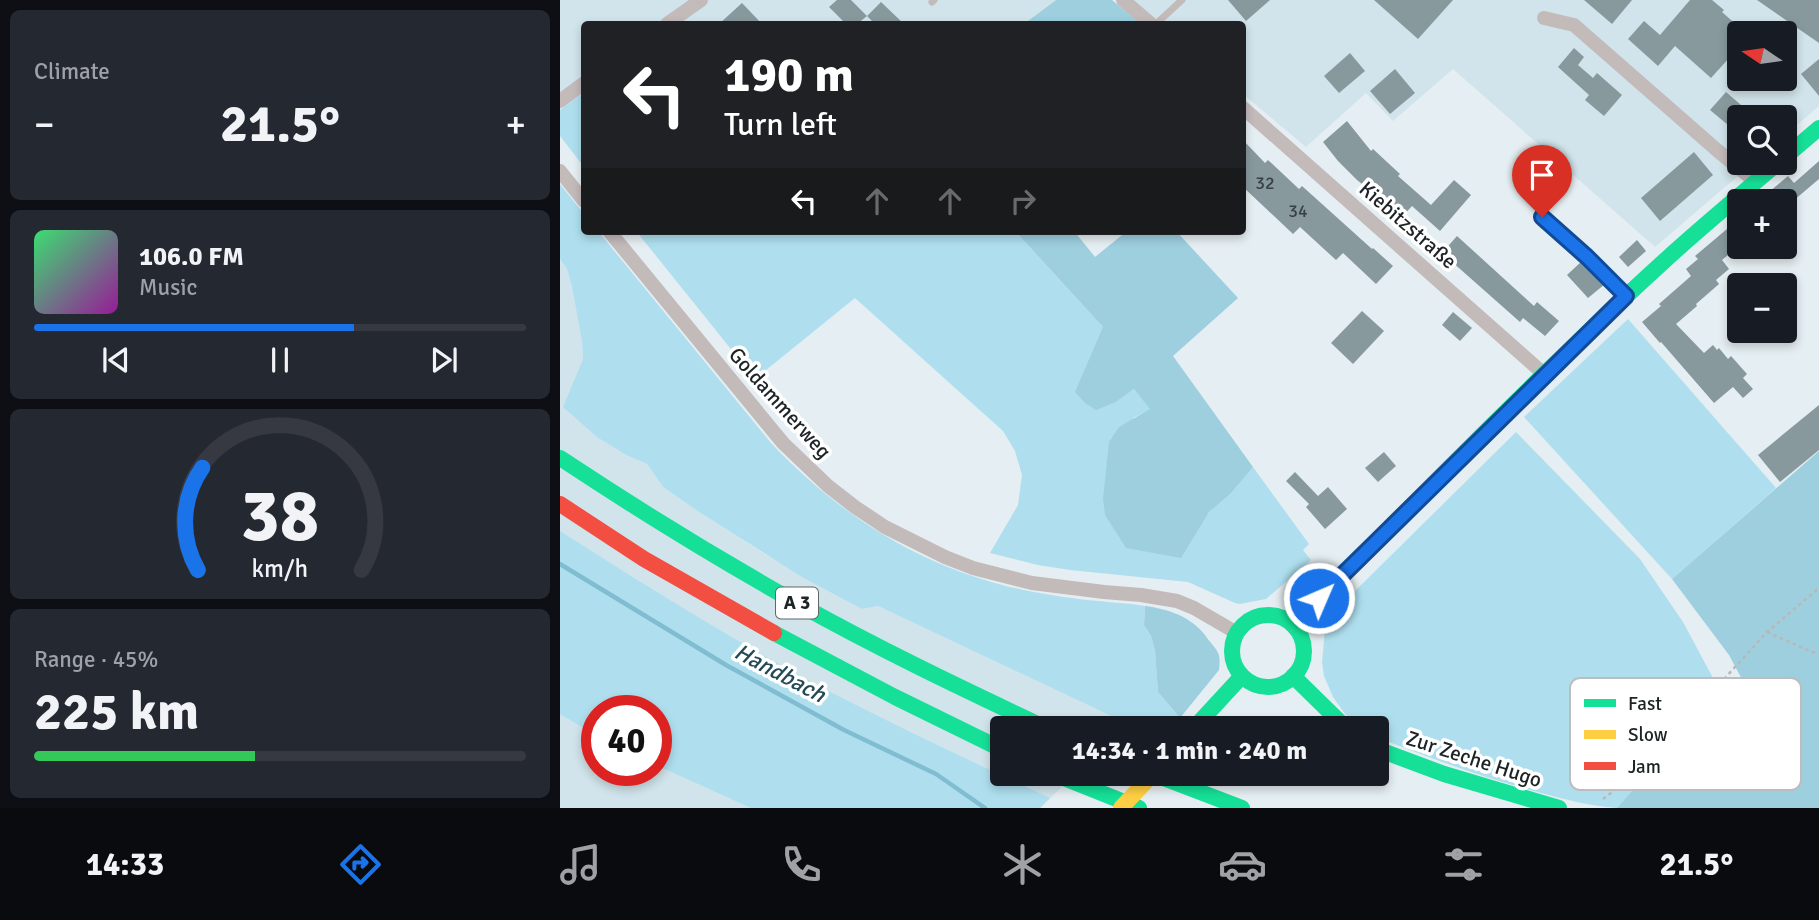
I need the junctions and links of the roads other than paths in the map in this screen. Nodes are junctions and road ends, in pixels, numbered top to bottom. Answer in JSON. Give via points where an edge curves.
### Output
{"nodes":[{"id":1,"x":701,"y":0,"type":"edge"},
{"id":2,"x":1123,"y":0,"type":"edge"},
{"id":3,"x":1182,"y":0,"type":"edge"},
{"id":4,"x":1544,"y":18,"type":"dead end"},
{"id":5,"x":671,"y":21,"type":"edge"},
{"id":6,"x":1149,"y":21,"type":"edge"},
{"id":7,"x":1157,"y":21,"type":"edge"},
{"id":8,"x":581,"y":85,"type":"edge"},
{"id":9,"x":565,"y":97,"type":"edge"},
{"id":10,"x":1246,"y":111,"type":"edge"},
{"id":11,"x":1819,"y":128,"type":"edge"},
{"id":12,"x":1797,"y":147,"type":"edge"},
{"id":13,"x":560,"y":171,"type":"edge"},
{"id":14,"x":1764,"y":175,"type":"edge"},
{"id":15,"x":1756,"y":182,"type":"junction"},
{"id":16,"x":581,"y":197,"type":"edge"},
{"id":17,"x":1542,"y":217,"type":"dead end"},
{"id":18,"x":612,"y":235,"type":"edge"},
{"id":19,"x":1626,"y":296,"type":"junction"},
{"id":20,"x":1545,"y":375,"type":"junction"},
{"id":21,"x":560,"y":458,"type":"edge"},
{"id":22,"x":560,"y":504,"type":"edge"},
{"id":23,"x":1293,"y":625,"type":"junction"},
{"id":24,"x":1237,"y":633,"type":"junction"},
{"id":25,"x":1242,"y":676,"type":"junction"},
{"id":26,"x":1293,"y":676,"type":"junction"},
{"id":27,"x":1020,"y":716,"type":"edge"},
{"id":28,"x":1205,"y":716,"type":"edge"},
{"id":29,"x":1334,"y":716,"type":"edge"},
{"id":30,"x":990,"y":744,"type":"edge"},
{"id":31,"x":1389,"y":754,"type":"edge"},
{"id":32,"x":1084,"y":786,"type":"edge"},
{"id":33,"x":1142,"y":786,"type":"edge"},
{"id":34,"x":1184,"y":786,"type":"edge"},
{"id":35,"x":1121,"y":808,"type":"edge"},
{"id":36,"x":1139,"y":808,"type":"edge"},
{"id":37,"x":1242,"y":808,"type":"edge"},
{"id":38,"x":1559,"y":808,"type":"edge"}],
"edges":[{"from":1,"to":5,"type":"street"},
{"from":2,"to":6,"type":"street"},
{"from":3,"to":7,"type":"lane"},
{"from":4,"to":15,"type":"street","via":[[1574,25]]},
{"from":8,"to":9,"type":"street"},
{"from":10,"to":20,"type":"street","name":"Kiebitzstraße"},
{"from":11,"to":12,"type":"main road"},
{"from":13,"to":16,"type":"street"},
{"from":14,"to":15,"type":"main road"},
{"from":15,"to":19,"type":"main road"},
{"from":17,"to":19,"type":"lane"},
{"from":18,"to":24,"type":"street","name":"Goldammerweg","via":[[783,443],[834,492],[885,527],[973,568],[1032,583],[1177,601]]},
{"from":19,"to":20,"type":"main road"},
{"from":20,"to":23,"type":"main road"},
{"from":21,"to":27,"type":"main road","number":"A 3","via":[[723,562],[836,625]]},
{"from":22,"to":30,"type":"main road","number":"A 3","via":[[718,603]]},
{"from":23,"to":24,"type":"main road","via":[[1284,618],[1263,615],[1243,624]]},
{"from":23,"to":26,"type":"main road","via":[[1303,656]]},
{"from":24,"to":25,"type":"main road","via":[[1232,655]]},
{"from":25,"to":26,"type":"main road","via":[[1262,686],[1284,683]]},
{"from":25,"to":28,"type":"main road"},
{"from":26,"to":29,"type":"main road"},
{"from":31,"to":38,"type":"main road","name":"Zur Zeche Hugo","via":[[1444,775]]},
{"from":32,"to":36,"type":"main road"},
{"from":33,"to":35,"type":"main road","bridge":true},
{"from":34,"to":37,"type":"main road"}]}
